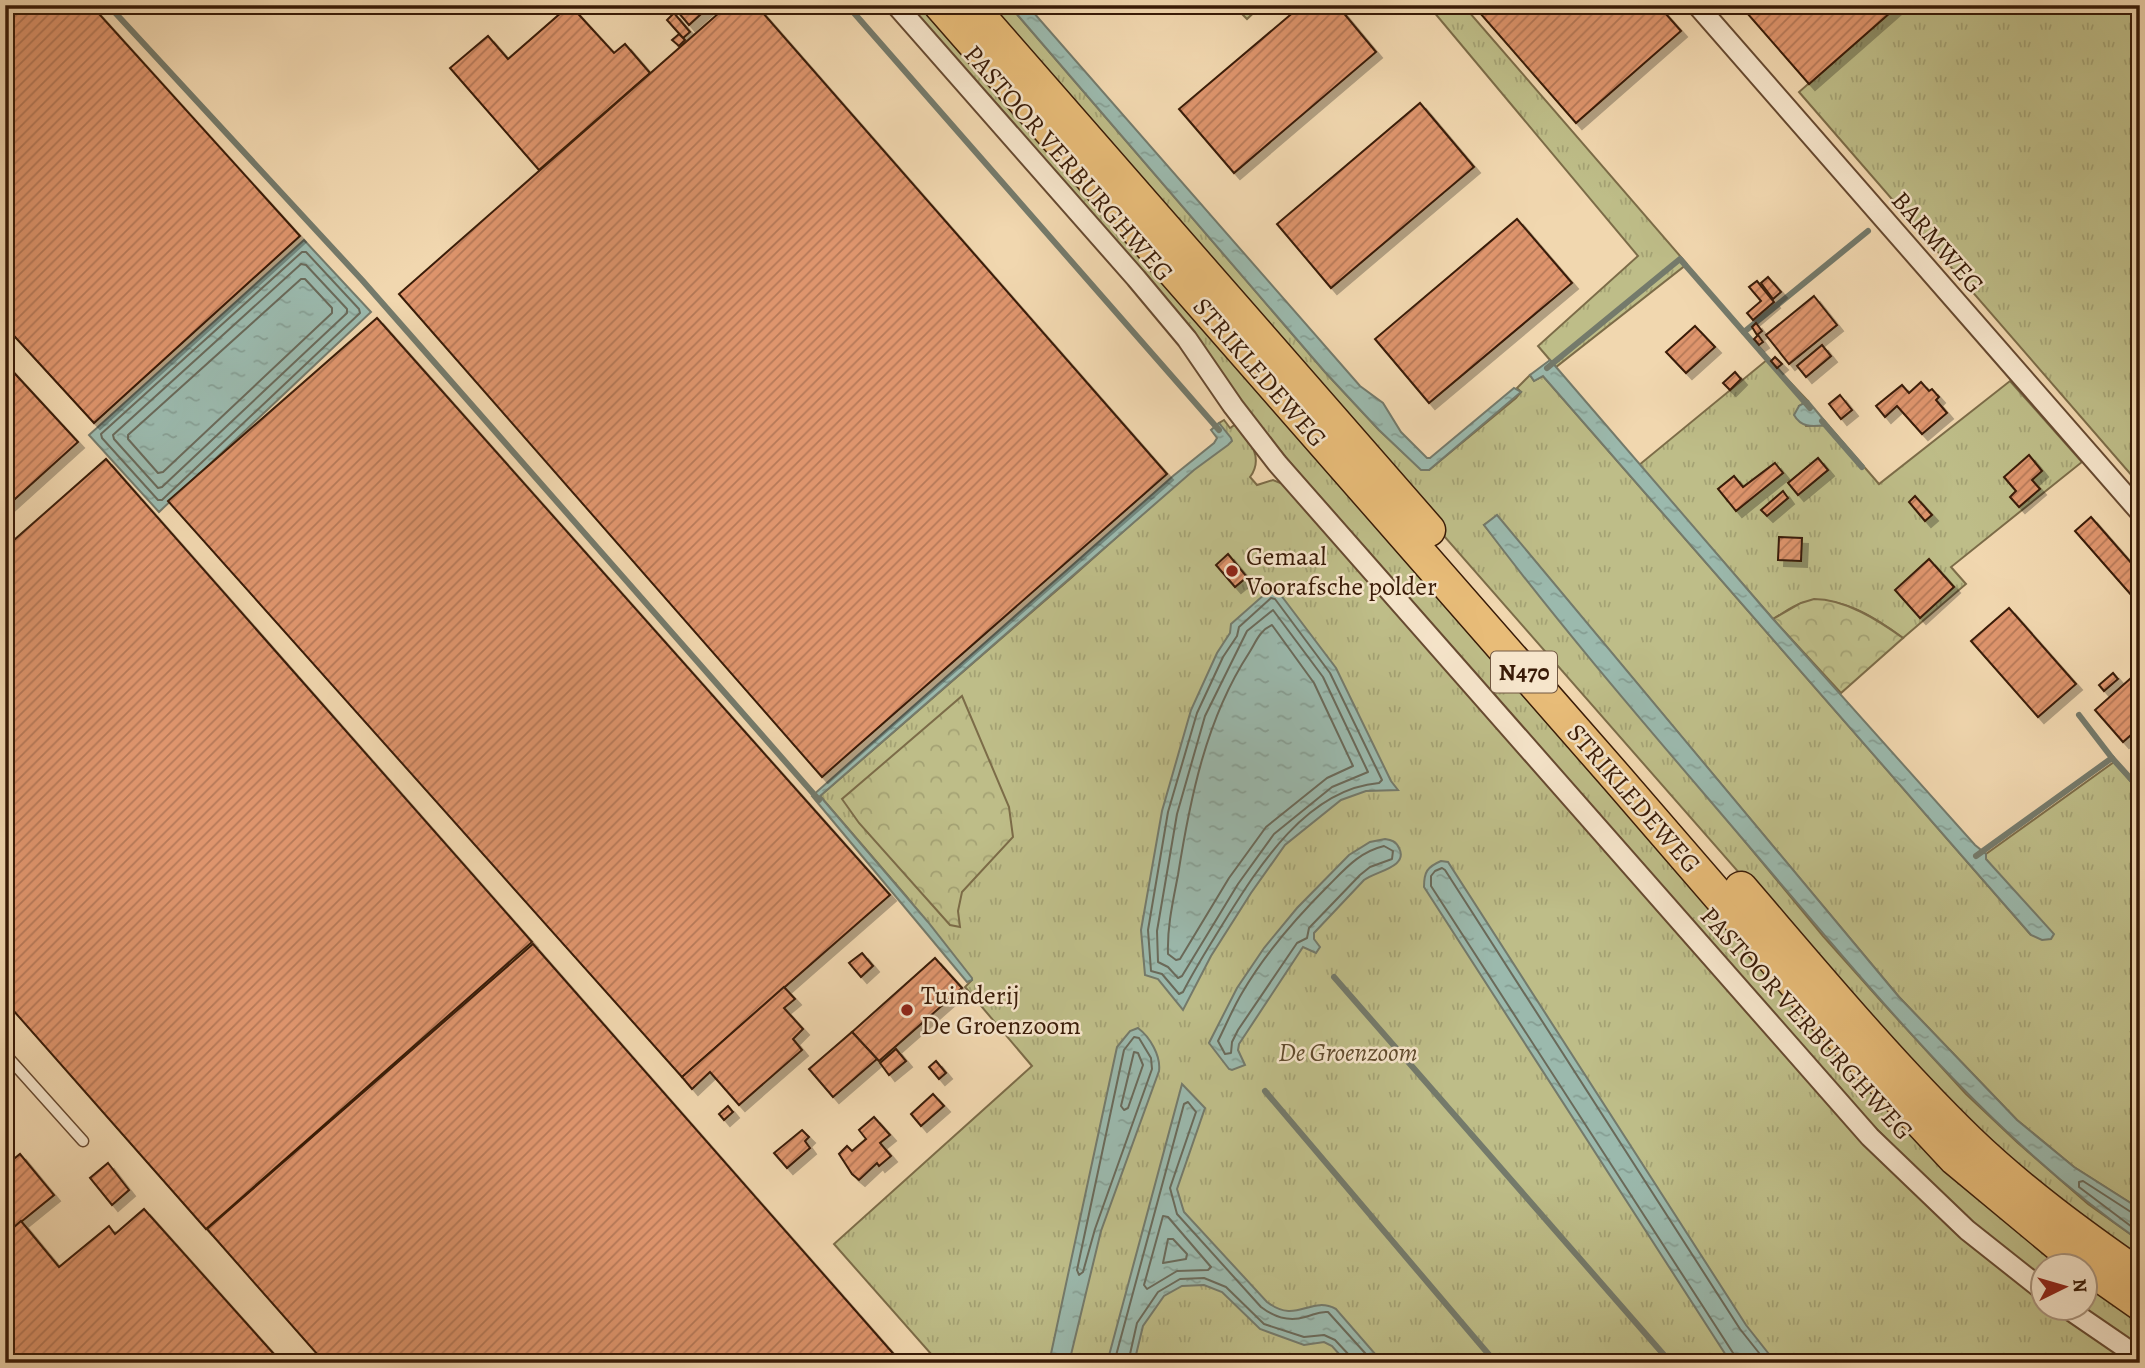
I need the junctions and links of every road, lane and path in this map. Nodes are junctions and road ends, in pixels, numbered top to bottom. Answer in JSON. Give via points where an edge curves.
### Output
{"nodes":[{"id":1,"x":896,"y":5,"type":"edge"},
{"id":2,"x":940,"y":5,"type":"edge"},
{"id":3,"x":970,"y":5,"type":"edge"},
{"id":4,"x":1697,"y":5,"type":"edge"},
{"id":5,"x":2140,"y":512,"type":"edge"},
{"id":6,"x":5,"y":1054,"type":"edge"},
{"id":7,"x":83,"y":1141,"type":"dead end"},
{"id":8,"x":2140,"y":1276,"type":"edge"},
{"id":9,"x":2030,"y":1281,"type":"edge"},
{"id":10,"x":2140,"y":1304,"type":"edge"},
{"id":11,"x":2087,"y":1322,"type":"edge"},
{"id":12,"x":2140,"y":1358,"type":"edge"}],
"edges":[{"from":1,"to":9,"type":"street","name":"PASTOOR VERBURGHWEG","via":[[1136,278],[1277,463],[1870,1138],[1967,1230]]},
{"from":2,"to":10,"type":"main road","name":"STRIKLEDEWEG","number":"N470","via":[[1833,1028],[1955,1159],[2073,1257]]},
{"from":3,"to":8,"type":"main road","name":"STRIKLEDEWEG","number":"N470","via":[[1910,1080],[2026,1191]]},
{"from":4,"to":5,"type":"street","name":"BARMWEG"},
{"from":6,"to":7,"type":"lane"},
{"from":11,"to":12,"type":"street"}]}
